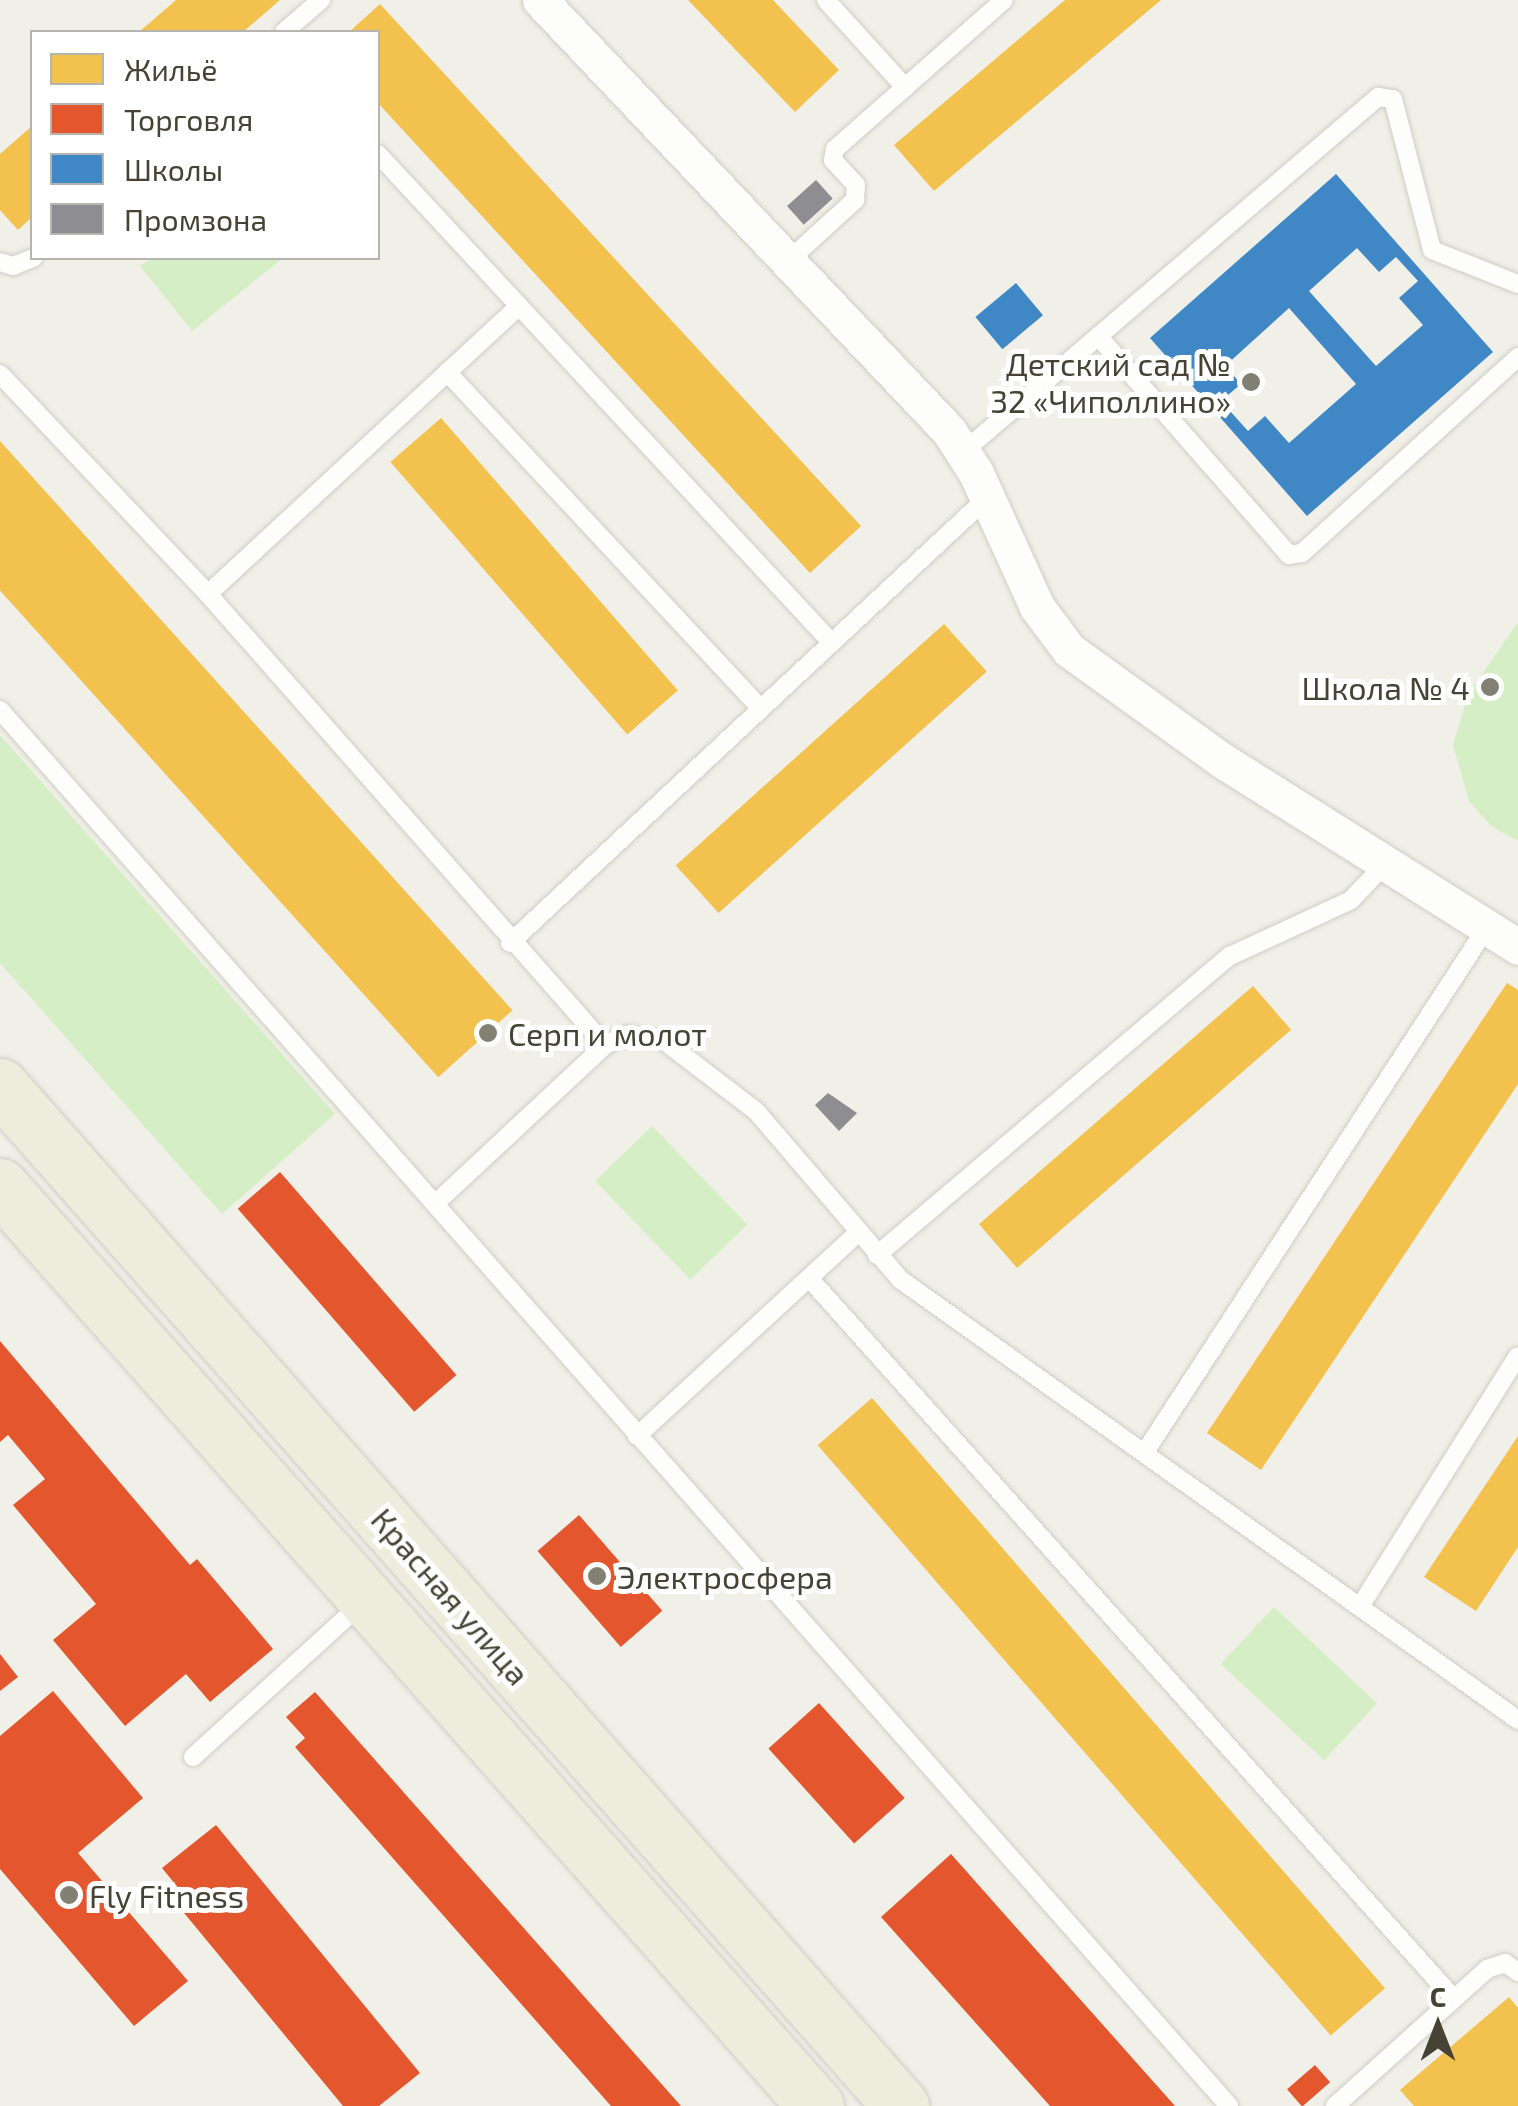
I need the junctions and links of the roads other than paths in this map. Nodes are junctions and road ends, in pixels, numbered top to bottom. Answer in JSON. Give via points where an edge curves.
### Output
{"nodes":[{"id":1,"x":321,"y":0,"type":"edge"},
{"id":2,"x":540,"y":0,"type":"edge"},
{"id":3,"x":826,"y":0,"type":"edge"},
{"id":4,"x":1004,"y":0,"type":"edge"},
{"id":5,"x":286,"y":30,"type":"edge"},
{"id":6,"x":905,"y":87,"type":"junction"},
{"id":7,"x":380,"y":156,"type":"edge"},
{"id":8,"x":30,"y":259,"type":"edge"},
{"id":9,"x":788,"y":261,"type":"junction"},
{"id":10,"x":0,"y":262,"type":"edge"},
{"id":11,"x":1518,"y":284,"type":"edge"},
{"id":12,"x":519,"y":306,"type":"junction"},
{"id":13,"x":1098,"y":336,"type":"junction"},
{"id":14,"x":1518,"y":356,"type":"edge"},
{"id":15,"x":447,"y":372,"type":"junction"},
{"id":16,"x":0,"y":374,"type":"edge"},
{"id":17,"x":964,"y":451,"type":"junction"},
{"id":18,"x":988,"y":497,"type":"junction"},
{"id":19,"x":208,"y":594,"type":"junction"},
{"id":20,"x":832,"y":642,"type":"junction"},
{"id":21,"x":760,"y":708,"type":"junction"},
{"id":22,"x":0,"y":710,"type":"edge"},
{"id":23,"x":1386,"y":863,"type":"junction"},
{"id":24,"x":1487,"y":927,"type":"junction"},
{"id":25,"x":510,"y":943,"type":"junction"},
{"id":26,"x":1518,"y":948,"type":"edge"},
{"id":27,"x":605,"y":1045,"type":"junction"},
{"id":28,"x":0,"y":1086,"type":"edge"},
{"id":29,"x":0,"y":1186,"type":"edge"},
{"id":30,"x":438,"y":1201,"type":"junction"},
{"id":31,"x":858,"y":1233,"type":"junction"},
{"id":32,"x":876,"y":1255,"type":"junction"},
{"id":33,"x":809,"y":1278,"type":"junction"},
{"id":34,"x":1518,"y":1356,"type":"edge"},
{"id":35,"x":637,"y":1436,"type":"junction"},
{"id":36,"x":1146,"y":1452,"type":"junction"},
{"id":37,"x":366,"y":1599,"type":"junction"},
{"id":38,"x":1361,"y":1605,"type":"junction"},
{"id":39,"x":1518,"y":1720,"type":"edge"},
{"id":40,"x":193,"y":1757,"type":"dead end"},
{"id":41,"x":1518,"y":1972,"type":"edge"},
{"id":42,"x":1454,"y":1999,"type":"junction"},
{"id":43,"x":1340,"y":2104,"type":"edge"},
{"id":44,"x":816,"y":2106,"type":"edge"},
{"id":45,"x":902,"y":2106,"type":"edge"},
{"id":46,"x":1230,"y":2106,"type":"edge"}],
"edges":[{"from":1,"to":5,"type":"lane"},
{"from":2,"to":9,"type":"street"},
{"from":3,"to":6,"type":"lane"},
{"from":4,"to":6,"type":"lane"},
{"from":6,"to":9,"type":"lane","via":[[835,149],[834,160],[856,186],[855,200]]},
{"from":7,"to":12,"type":"lane"},
{"from":8,"to":10,"type":"lane","via":[[13,266]]},
{"from":9,"to":17,"type":"street"},
{"from":11,"to":13,"type":"lane","via":[[1441,256],[1426,242],[1387,95]]},
{"from":12,"to":15,"type":"lane"},
{"from":12,"to":20,"type":"lane"},
{"from":13,"to":14,"type":"lane","via":[[1289,554],[1302,552]]},
{"from":13,"to":17,"type":"lane"},
{"from":15,"to":19,"type":"lane"},
{"from":15,"to":21,"type":"lane"},
{"from":16,"to":19,"type":"lane"},
{"from":17,"to":18,"type":"street"},
{"from":18,"to":20,"type":"lane"},
{"from":18,"to":23,"type":"street","via":[[1037,607],[1070,650],[1223,761]]},
{"from":19,"to":25,"type":"lane"},
{"from":20,"to":21,"type":"lane"},
{"from":21,"to":25,"type":"lane"},
{"from":22,"to":30,"type":"lane"},
{"from":23,"to":24,"type":"street"},
{"from":23,"to":32,"type":"lane","via":[[1350,900],[1230,956]]},
{"from":24,"to":26,"type":"street"},
{"from":24,"to":36,"type":"lane"},
{"from":25,"to":27,"type":"lane"},
{"from":27,"to":30,"type":"lane"},
{"from":27,"to":31,"type":"lane","via":[[641,1035],[684,1051],[756,1111]]},
{"from":28,"to":45,"type":"highway","name":"Красная улица"},
{"from":29,"to":37,"type":"highway","name":"Красная улица"},
{"from":30,"to":35,"type":"lane"},
{"from":31,"to":32,"type":"lane"},
{"from":31,"to":33,"type":"lane"},
{"from":32,"to":36,"type":"lane","via":[[901,1280]]},
{"from":33,"to":35,"type":"lane"},
{"from":33,"to":42,"type":"lane"},
{"from":34,"to":38,"type":"lane"},
{"from":35,"to":46,"type":"lane"},
{"from":36,"to":38,"type":"lane"},
{"from":37,"to":40,"type":"lane"},
{"from":37,"to":44,"type":"highway","name":"Красная улица"},
{"from":38,"to":39,"type":"lane"},
{"from":41,"to":42,"type":"lane","via":[[1496,1964]]},
{"from":42,"to":43,"type":"lane"}]}
